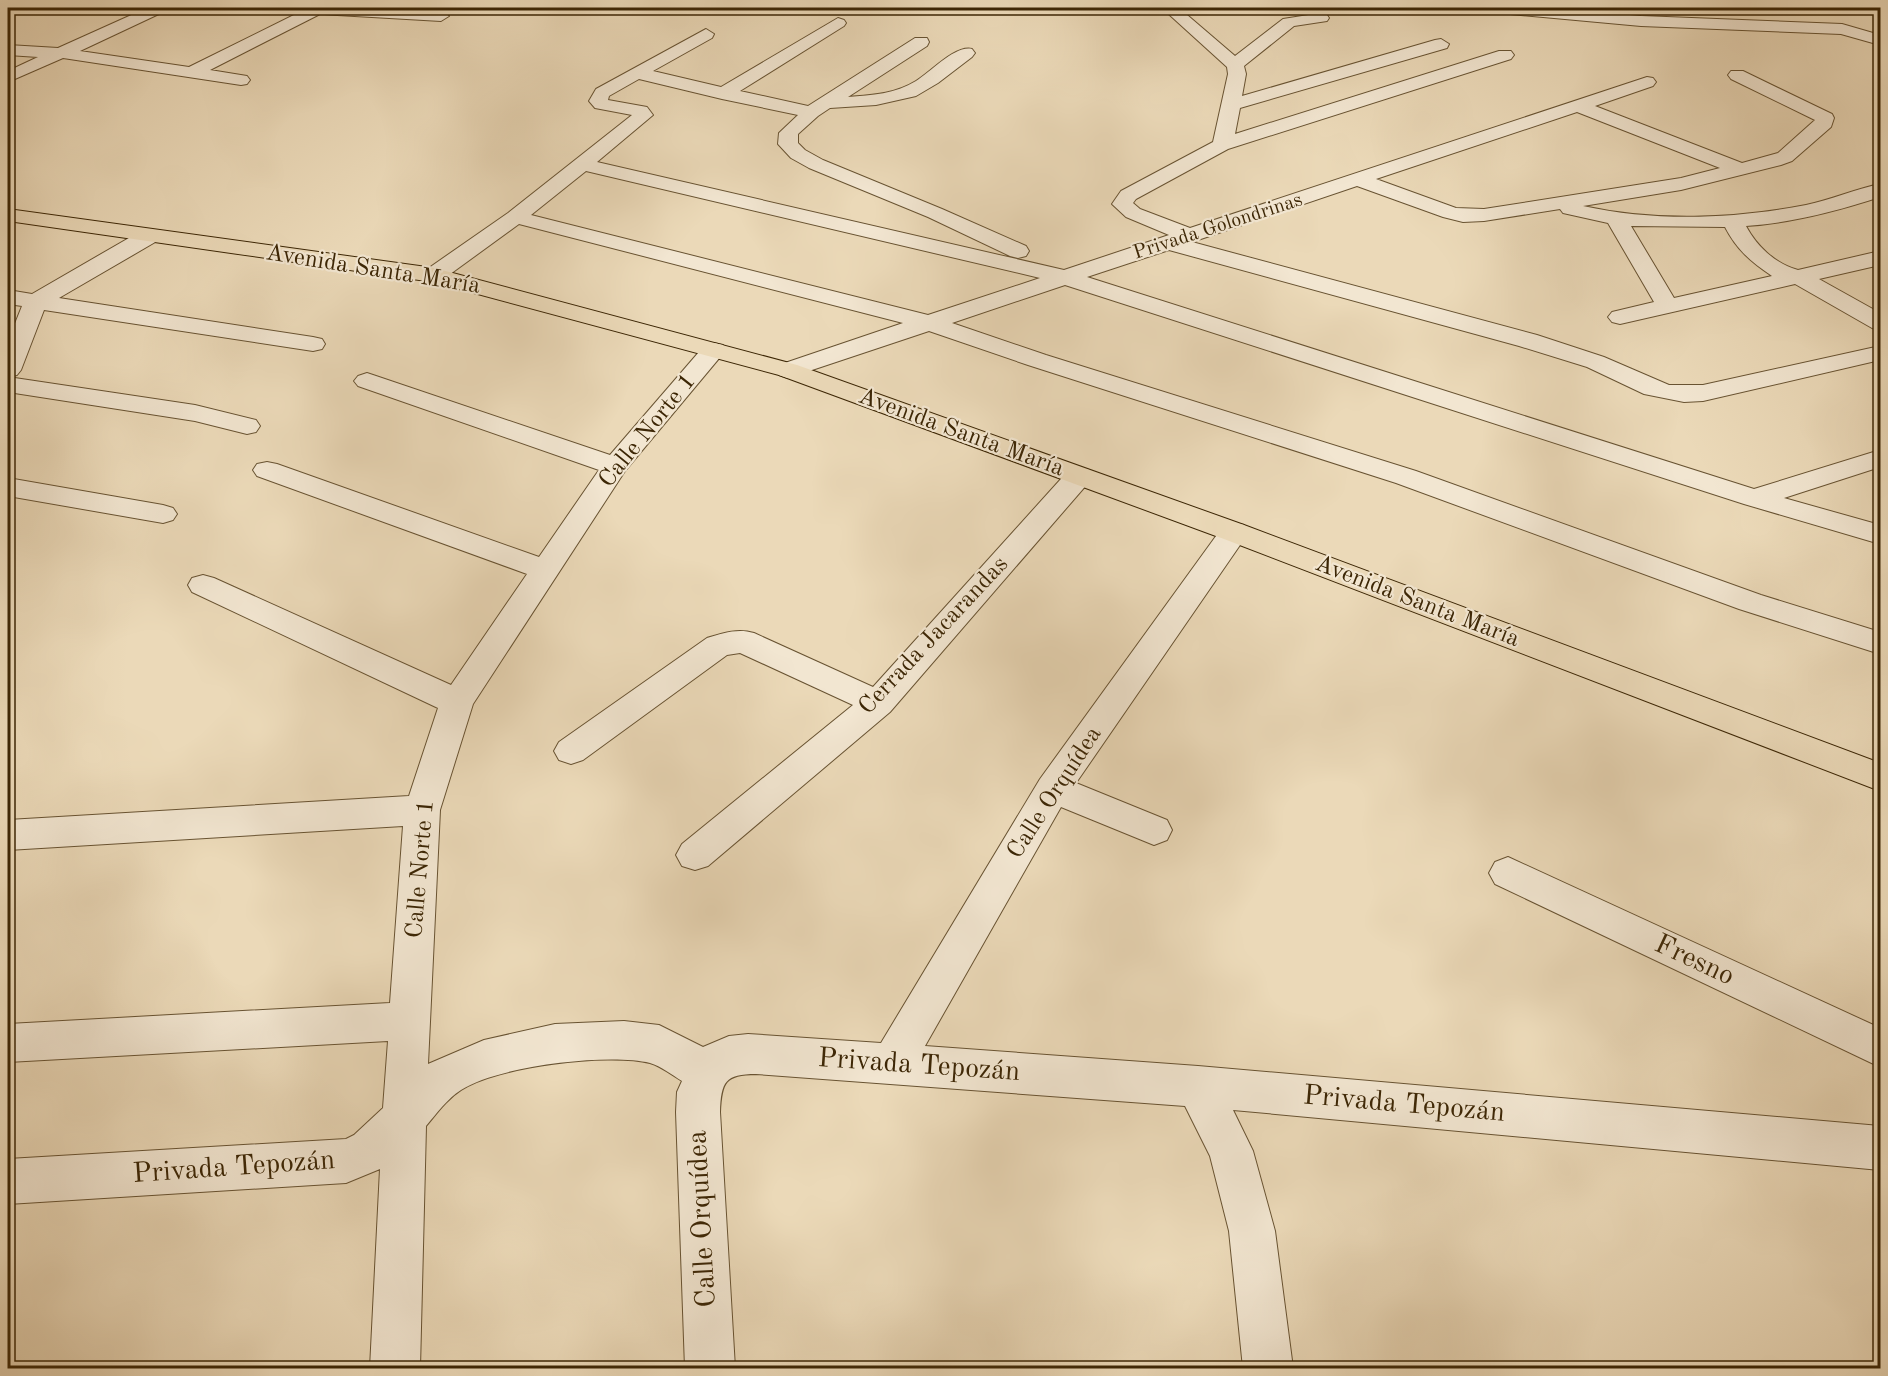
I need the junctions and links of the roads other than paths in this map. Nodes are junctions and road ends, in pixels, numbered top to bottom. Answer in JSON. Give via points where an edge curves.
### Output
{"nodes":[{"id":1,"x":318,"y":8,"type":"edge"},
{"id":2,"x":1170,"y":8,"type":"edge"},
{"id":3,"x":1500,"y":8,"type":"edge"},
{"id":4,"x":1736,"y":8,"type":"edge"},
{"id":5,"x":1836,"y":8,"type":"edge"},
{"id":6,"x":157,"y":9,"type":"edge"},
{"id":7,"x":1541,"y":10,"type":"edge"},
{"id":8,"x":1640,"y":14,"type":"edge"},
{"id":9,"x":441,"y":16,"type":"dead end"},
{"id":10,"x":1321,"y":18,"type":"dead end"},
{"id":11,"x":838,"y":23,"type":"dead end"},
{"id":12,"x":1744,"y":26,"type":"junction"},
{"id":13,"x":1842,"y":29,"type":"junction"},
{"id":14,"x":706,"y":34,"type":"dead end"},
{"id":15,"x":1876,"y":36,"type":"edge"},
{"id":16,"x":921,"y":42,"type":"dead end"},
{"id":17,"x":1441,"y":44,"type":"dead end"},
{"id":18,"x":8,"y":50,"type":"edge"},
{"id":19,"x":61,"y":53,"type":"junction"},
{"id":20,"x":966,"y":53,"type":"dead end"},
{"id":21,"x":1505,"y":55,"type":"dead end"},
{"id":22,"x":1234,"y":65,"type":"junction"},
{"id":23,"x":191,"y":73,"type":"junction"},
{"id":24,"x":636,"y":73,"type":"junction"},
{"id":25,"x":1737,"y":75,"type":"dead end"},
{"id":26,"x":8,"y":76,"type":"edge"},
{"id":27,"x":241,"y":80,"type":"dead end"},
{"id":28,"x":1647,"y":82,"type":"dead end"},
{"id":29,"x":722,"y":94,"type":"junction"},
{"id":30,"x":1230,"y":105,"type":"junction"},
{"id":31,"x":1580,"y":106,"type":"junction"},
{"id":32,"x":819,"y":108,"type":"junction"},
{"id":33,"x":1221,"y":145,"type":"junction"},
{"id":34,"x":581,"y":165,"type":"junction"},
{"id":35,"x":1740,"y":169,"type":"junction"},
{"id":36,"x":1359,"y":180,"type":"junction"},
{"id":37,"x":1881,"y":190,"type":"edge"},
{"id":38,"x":1857,"y":197,"type":"junction"},
{"id":39,"x":1554,"y":205,"type":"junction"},
{"id":40,"x":1881,"y":207,"type":"edge"},
{"id":41,"x":8,"y":216,"type":"edge"},
{"id":42,"x":515,"y":217,"type":"junction"},
{"id":43,"x":1616,"y":219,"type":"junction"},
{"id":44,"x":1732,"y":220,"type":"junction"},
{"id":45,"x":149,"y":236,"type":"junction"},
{"id":46,"x":1180,"y":240,"type":"junction"},
{"id":47,"x":1881,"y":258,"type":"edge"},
{"id":48,"x":434,"y":275,"type":"junction"},
{"id":49,"x":1064,"y":277,"type":"junction"},
{"id":50,"x":1799,"y":277,"type":"junction"},
{"id":51,"x":8,"y":297,"type":"edge"},
{"id":52,"x":35,"y":302,"type":"junction"},
{"id":53,"x":1667,"y":305,"type":"junction"},
{"id":54,"x":1620,"y":317,"type":"dead end"},
{"id":55,"x":930,"y":323,"type":"junction"},
{"id":56,"x":1881,"y":323,"type":"edge"},
{"id":57,"x":313,"y":344,"type":"dead end"},
{"id":58,"x":714,"y":350,"type":"junction"},
{"id":59,"x":1881,"y":353,"type":"edge"},
{"id":60,"x":8,"y":370,"type":"edge"},
{"id":61,"x":788,"y":370,"type":"junction"},
{"id":62,"x":367,"y":381,"type":"dead end"},
{"id":63,"x":8,"y":385,"type":"edge"},
{"id":64,"x":247,"y":426,"type":"dead end"},
{"id":65,"x":1881,"y":458,"type":"edge"},
{"id":66,"x":615,"y":466,"type":"junction"},
{"id":67,"x":267,"y":470,"type":"dead end"},
{"id":68,"x":1079,"y":476,"type":"junction"},
{"id":69,"x":8,"y":487,"type":"edge"},
{"id":70,"x":1754,"y":498,"type":"junction"},
{"id":71,"x":163,"y":514,"type":"dead end"},
{"id":72,"x":1234,"y":532,"type":"junction"},
{"id":73,"x":1881,"y":535,"type":"edge"},
{"id":74,"x":546,"y":570,"type":"junction"},
{"id":75,"x":202,"y":585,"type":"dead end"},
{"id":76,"x":1881,"y":643,"type":"edge"},
{"id":77,"x":457,"y":702,"type":"junction"},
{"id":78,"x":878,"y":703,"type":"junction"},
{"id":79,"x":570,"y":751,"type":"dead end"},
{"id":80,"x":1881,"y":777,"type":"edge"},
{"id":81,"x":1053,"y":789,"type":"junction"},
{"id":82,"x":422,"y":810,"type":"junction"},
{"id":83,"x":1154,"y":830,"type":"dead end"},
{"id":84,"x":8,"y":835,"type":"edge"},
{"id":85,"x":695,"y":855,"type":"dead end"},
{"id":86,"x":1508,"y":873,"type":"dead end"},
{"id":87,"x":410,"y":1021,"type":"junction"},
{"id":88,"x":8,"y":1043,"type":"edge"},
{"id":89,"x":1881,"y":1048,"type":"edge"},
{"id":90,"x":892,"y":1064,"type":"junction"},
{"id":91,"x":707,"y":1072,"type":"junction"},
{"id":92,"x":1198,"y":1086,"type":"junction"},
{"id":93,"x":404,"y":1119,"type":"junction"},
{"id":94,"x":1881,"y":1148,"type":"edge"},
{"id":95,"x":8,"y":1182,"type":"edge"},
{"id":96,"x":394,"y":1368,"type":"edge"},
{"id":97,"x":710,"y":1368,"type":"edge"},
{"id":98,"x":1268,"y":1368,"type":"edge"}],
"edges":[{"from":1,"to":9,"type":"street"},
{"from":1,"to":23,"type":"street"},
{"from":2,"to":22,"type":"street"},
{"from":3,"to":7,"type":"street"},
{"from":4,"to":12,"type":"street"},
{"from":5,"to":13,"type":"street"},
{"from":6,"to":19,"type":"street"},
{"from":7,"to":8,"type":"street"},
{"from":8,"to":12,"type":"street"},
{"from":10,"to":22,"type":"street","via":[[1289,22]]},
{"from":11,"to":29,"type":"street"},
{"from":12,"to":13,"type":"street"},
{"from":13,"to":15,"type":"street"},
{"from":14,"to":24,"type":"street"},
{"from":16,"to":32,"type":"street"},
{"from":17,"to":30,"type":"street"},
{"from":18,"to":19,"type":"street"},
{"from":19,"to":23,"type":"street"},
{"from":19,"to":26,"type":"street"},
{"from":20,"to":32,"type":"street","via":[[906,93]]},
{"from":21,"to":33,"type":"street"},
{"from":22,"to":30,"type":"street","via":[[1237,74]]},
{"from":23,"to":27,"type":"street"},
{"from":24,"to":29,"type":"street"},
{"from":24,"to":34,"type":"street","via":[[602,93],[598,101],[644,115]]},
{"from":25,"to":35,"type":"street","via":[[1825,118],[1785,157]]},
{"from":28,"to":31,"type":"street","name":"Privada Golondrinas"},
{"from":29,"to":32,"type":"street"},
{"from":30,"to":33,"type":"street"},
{"from":31,"to":35,"type":"street"},
{"from":31,"to":36,"type":"street","name":"Privada Golondrinas"},
{"from":32,"to":49,"type":"street","via":[[789,133],[788,144],[798,154],[935,213]]},
{"from":33,"to":46,"type":"street","via":[[1128,195],[1122,204]]},
{"from":34,"to":42,"type":"street"},
{"from":34,"to":49,"type":"street"},
{"from":35,"to":39,"type":"street","via":[[1680,184]]},
{"from":36,"to":39,"type":"street","via":[[1463,216]]},
{"from":36,"to":46,"type":"street","name":"Privada Golondrinas"},
{"from":37,"to":38,"type":"street"},
{"from":38,"to":40,"type":"street"},
{"from":38,"to":44,"type":"street","via":[[1804,212]]},
{"from":39,"to":43,"type":"street"},
{"from":41,"to":45,"type":"main road","name":"Avenida Santa María"},
{"from":42,"to":48,"type":"street"},
{"from":42,"to":55,"type":"street"},
{"from":43,"to":44,"type":"street"},
{"from":43,"to":53,"type":"street"},
{"from":44,"to":50,"type":"street","via":[[1743,241],[1758,257],[1783,273]]},
{"from":45,"to":48,"type":"main road","name":"Avenida Santa María"},
{"from":45,"to":52,"type":"street"},
{"from":46,"to":49,"type":"street","name":"Privada Golondrinas"},
{"from":46,"to":59,"type":"street","via":[[1581,357],[1655,391],[1678,396]]},
{"from":47,"to":50,"type":"street"},
{"from":48,"to":58,"type":"main road","name":"Avenida Santa María"},
{"from":49,"to":55,"type":"street","name":"Privada Golondrinas"},
{"from":49,"to":70,"type":"street"},
{"from":50,"to":53,"type":"street"},
{"from":50,"to":56,"type":"street"},
{"from":51,"to":52,"type":"street"},
{"from":52,"to":57,"type":"street"},
{"from":52,"to":60,"type":"street"},
{"from":53,"to":54,"type":"street"},
{"from":55,"to":61,"type":"street","name":"Privada Golondrinas"},
{"from":55,"to":76,"type":"street","via":[[1406,477],[1750,602]]},
{"from":58,"to":61,"type":"main road","name":"Avenida Santa María"},
{"from":58,"to":66,"type":"street","name":"Calle Norte 1"},
{"from":61,"to":68,"type":"main road","name":"Avenida Santa María"},
{"from":62,"to":66,"type":"street"},
{"from":63,"to":64,"type":"street","via":[[195,413]]},
{"from":65,"to":70,"type":"street"},
{"from":66,"to":74,"type":"street","name":"Calle Norte 1"},
{"from":67,"to":74,"type":"street"},
{"from":68,"to":72,"type":"main road","name":"Avenida Santa María"},
{"from":68,"to":78,"type":"street","name":"Cerrada Jacarandas"},
{"from":69,"to":71,"type":"street"},
{"from":70,"to":73,"type":"street"},
{"from":72,"to":80,"type":"main road","name":"Avenida Santa María"},
{"from":72,"to":81,"type":"street","name":"Calle Orquídea"},
{"from":74,"to":77,"type":"street","name":"Calle Norte 1"},
{"from":75,"to":77,"type":"street"},
{"from":77,"to":82,"type":"street","name":"Calle Norte 1"},
{"from":78,"to":79,"type":"street","via":[[743,641],[732,641],[718,646]]},
{"from":78,"to":85,"type":"street","name":"Cerrada Jacarandas"},
{"from":81,"to":83,"type":"street"},
{"from":81,"to":90,"type":"street","name":"Calle Orquídea"},
{"from":82,"to":84,"type":"street"},
{"from":82,"to":87,"type":"street","name":"Calle Norte 1"},
{"from":86,"to":89,"type":"street","name":"Fresno"},
{"from":87,"to":88,"type":"street"},
{"from":87,"to":93,"type":"street","name":"Calle Norte 1"},
{"from":90,"to":91,"type":"street","name":"Privada Tepozán","via":[[734,1054],[717,1061]]},
{"from":90,"to":92,"type":"street","name":"Privada Tepozán"},
{"from":91,"to":93,"type":"street","name":"Privada Tepozán","via":[[659,1046],[624,1040],[555,1043],[484,1060],[447,1075]]},
{"from":91,"to":97,"type":"street","name":"Calle Orquídea","via":[[699,1092],[698,1112]]},
{"from":92,"to":94,"type":"street","name":"Privada Tepozán"},
{"from":92,"to":98,"type":"street","via":[[1231,1151],[1252,1231]]},
{"from":93,"to":95,"type":"street","name":"Privada Tepozán","via":[[370,1151],[346,1161]]},
{"from":93,"to":96,"type":"street","name":"Calle Norte 1"}]}
